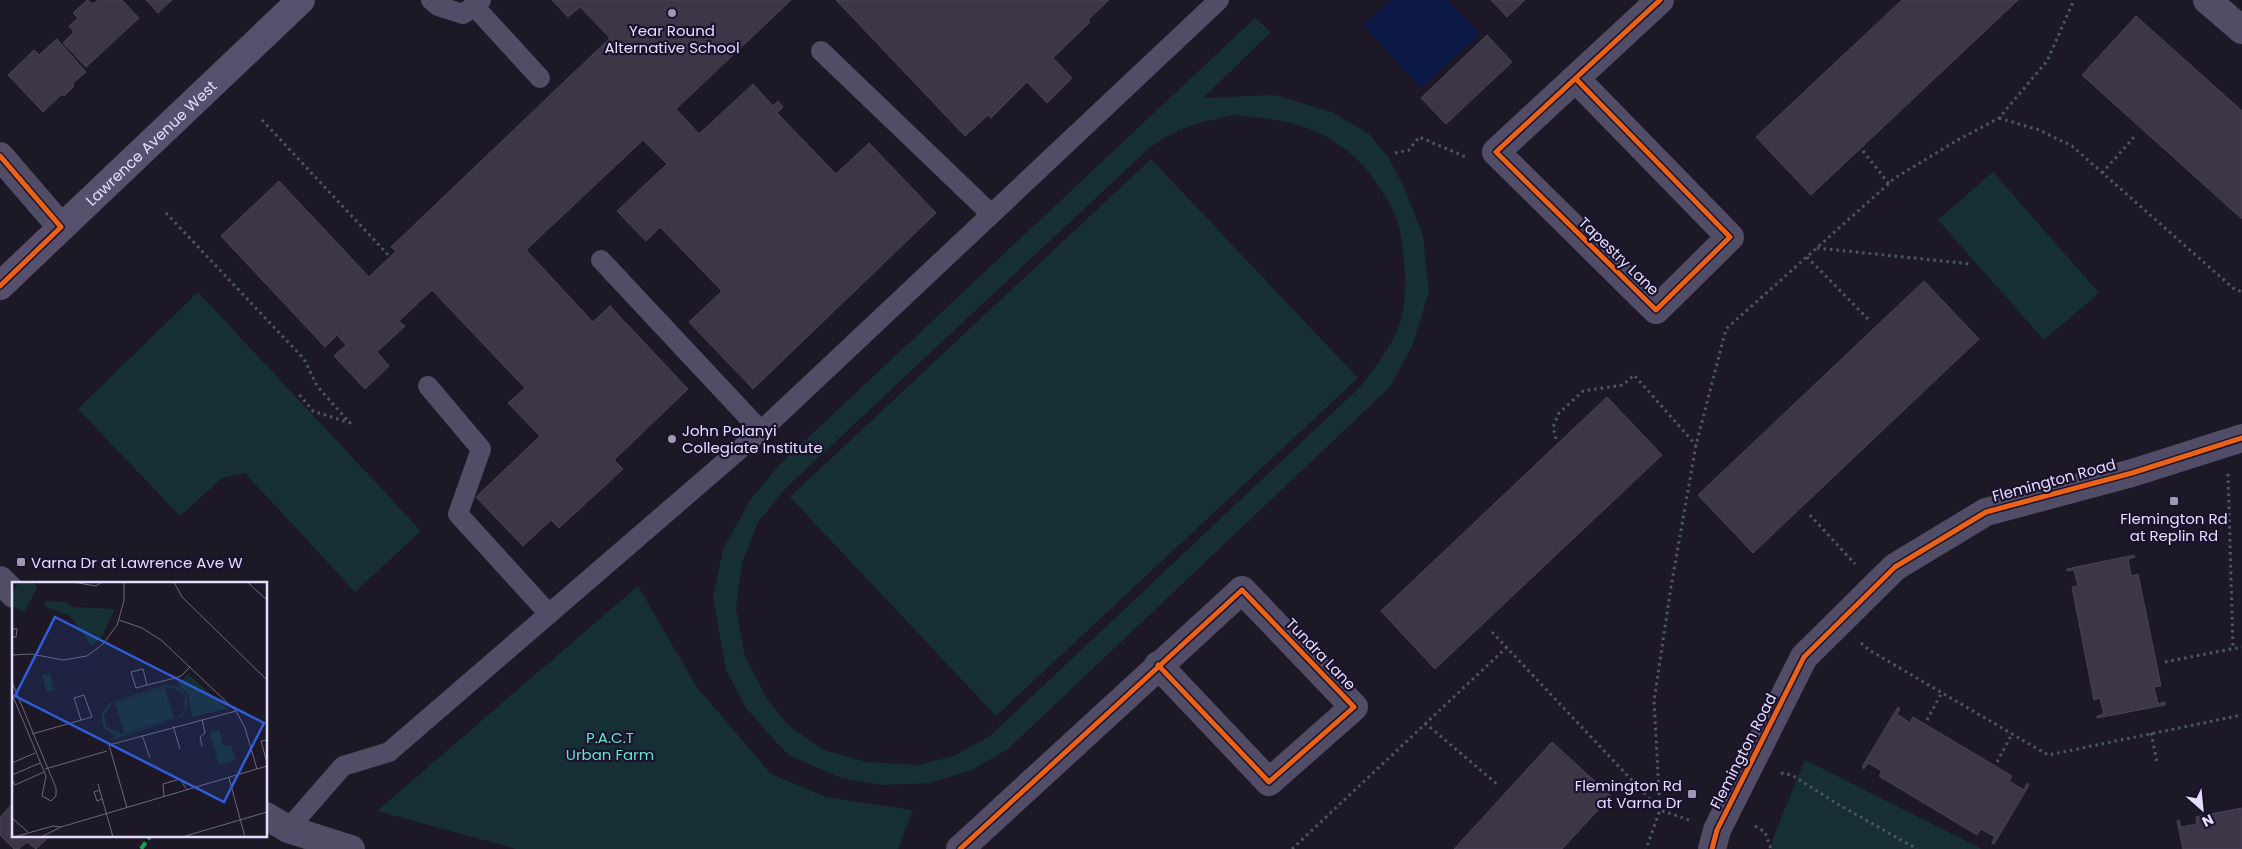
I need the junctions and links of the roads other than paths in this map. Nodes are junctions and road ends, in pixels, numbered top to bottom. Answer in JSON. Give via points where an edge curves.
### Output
{"nodes":[{"id":1,"x":301,"y":0,"type":"edge"},
{"id":2,"x":431,"y":0,"type":"edge"},
{"id":3,"x":1218,"y":0,"type":"edge"},
{"id":4,"x":1660,"y":0,"type":"edge"},
{"id":5,"x":478,"y":3,"type":"edge"},
{"id":6,"x":2219,"y":4,"type":"edge"},
{"id":7,"x":2242,"y":30,"type":"edge"},
{"id":8,"x":821,"y":51,"type":"dead end"},
{"id":9,"x":540,"y":78,"type":"dead end"},
{"id":10,"x":1576,"y":79,"type":"junction"},
{"id":11,"x":0,"y":156,"type":"edge"},
{"id":12,"x":991,"y":214,"type":"junction"},
{"id":13,"x":61,"y":227,"type":"junction"},
{"id":14,"x":602,"y":260,"type":"dead end"},
{"id":15,"x":0,"y":286,"type":"edge"},
{"id":16,"x":428,"y":386,"type":"dead end"},
{"id":17,"x":761,"y":431,"type":"junction"},
{"id":18,"x":2234,"y":441,"type":"edge"},
{"id":19,"x":0,"y":580,"type":"edge"},
{"id":20,"x":12,"y":592,"type":"edge"},
{"id":21,"x":549,"y":614,"type":"junction"},
{"id":22,"x":1158,"y":665,"type":"junction"},
{"id":23,"x":277,"y":823,"type":"edge"},
{"id":24,"x":1714,"y":840,"type":"edge"},
{"id":25,"x":351,"y":849,"type":"edge"},
{"id":26,"x":960,"y":849,"type":"edge"}],
"edges":[{"from":1,"to":13,"type":"main road","name":"Lawrence Avenue West"},
{"from":2,"to":5,"type":"lane","via":[[438,6],[463,14]]},
{"from":3,"to":12,"type":"lane"},
{"from":4,"to":10,"type":"street","name":"Tapestry Lane"},
{"from":5,"to":9,"type":"lane"},
{"from":6,"to":7,"type":"street"},
{"from":8,"to":12,"type":"lane"},
{"from":10,"to":10,"type":"street","name":"Tapestry Lane","via":[[1496,152],[1656,310],[1730,237]]},
{"from":11,"to":13,"type":"street"},
{"from":12,"to":17,"type":"lane"},
{"from":13,"to":15,"type":"main road","name":"Lawrence Avenue West"},
{"from":14,"to":17,"type":"lane"},
{"from":16,"to":21,"type":"lane","via":[[481,449],[458,514]]},
{"from":17,"to":21,"type":"lane"},
{"from":18,"to":24,"type":"street","name":"Flemington Road","via":[[2132,473],[1986,512],[1896,567],[1804,657]]},
{"from":19,"to":20,"type":"street"},
{"from":21,"to":23,"type":"lane","via":[[389,752],[343,766]]},
{"from":22,"to":22,"type":"street","name":"Tundra Lane","via":[[1242,590],[1354,707],[1269,782]]},
{"from":22,"to":26,"type":"street","name":"Tundra Lane"},
{"from":23,"to":25,"type":"street"}]}
